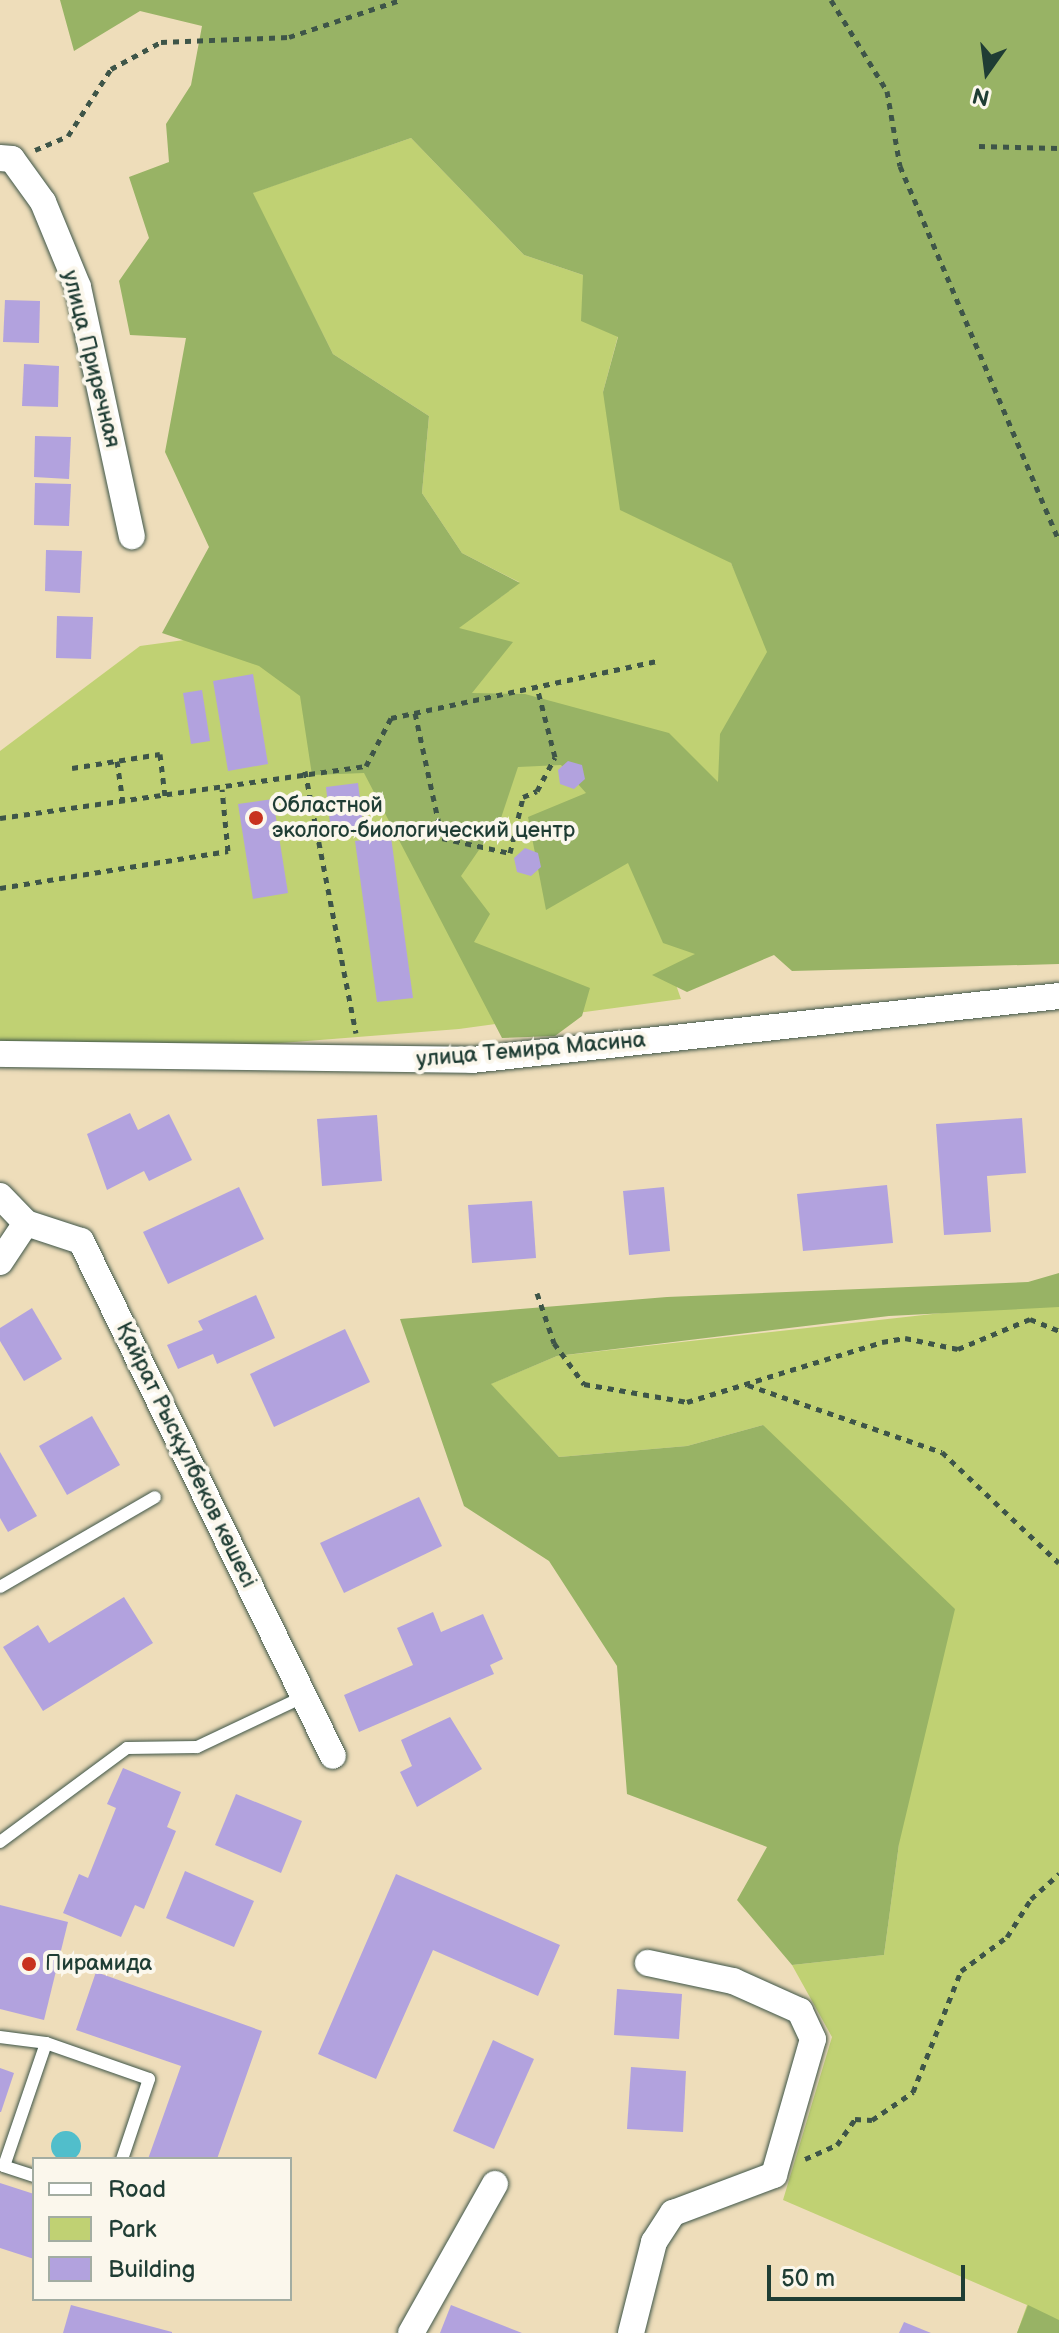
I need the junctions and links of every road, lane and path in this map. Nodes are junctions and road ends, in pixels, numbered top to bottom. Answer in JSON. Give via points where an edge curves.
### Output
{"nodes":[{"id":1,"x":400,"y":0,"type":"edge"},
{"id":2,"x":831,"y":0,"type":"edge"},
{"id":3,"x":979,"y":146,"type":"dead end"},
{"id":4,"x":1059,"y":148,"type":"edge"},
{"id":5,"x":6,"y":158,"type":"edge"},
{"id":6,"x":132,"y":536,"type":"dead end"},
{"id":7,"x":1059,"y":540,"type":"edge"},
{"id":8,"x":658,"y":661,"type":"dead end"},
{"id":9,"x":537,"y":687,"type":"junction"},
{"id":10,"x":415,"y":713,"type":"junction"},
{"id":11,"x":117,"y":761,"type":"junction"},
{"id":12,"x":72,"y":768,"type":"dead end"},
{"id":13,"x":305,"y":771,"type":"junction"},
{"id":14,"x":222,"y":789,"type":"junction"},
{"id":15,"x":165,"y":796,"type":"junction"},
{"id":16,"x":123,"y":802,"type":"junction"},
{"id":17,"x":0,"y":818,"type":"edge"},
{"id":18,"x":0,"y":888,"type":"edge"},
{"id":19,"x":1059,"y":996,"type":"edge"},
{"id":20,"x":0,"y":1054,"type":"edge"},
{"id":21,"x":361,"y":1063,"type":"junction"},
{"id":22,"x":0,"y":1196,"type":"edge"},
{"id":23,"x":26,"y":1223,"type":"junction"},
{"id":24,"x":0,"y":1262,"type":"edge"},
{"id":25,"x":537,"y":1293,"type":"dead end"},
{"id":26,"x":1059,"y":1331,"type":"edge"},
{"id":27,"x":747,"y":1384,"type":"junction"},
{"id":28,"x":155,"y":1497,"type":"dead end"},
{"id":29,"x":1059,"y":1563,"type":"edge"},
{"id":30,"x":0,"y":1587,"type":"edge"},
{"id":31,"x":305,"y":1696,"type":"junction"},
{"id":32,"x":333,"y":1756,"type":"dead end"},
{"id":33,"x":0,"y":1842,"type":"edge"},
{"id":34,"x":1059,"y":1874,"type":"edge"},
{"id":35,"x":648,"y":1963,"type":"dead end"},
{"id":36,"x":0,"y":2037,"type":"edge"},
{"id":37,"x":46,"y":2043,"type":"junction"},
{"id":38,"x":123,"y":2157,"type":"edge"},
{"id":39,"x":32,"y":2175,"type":"edge"},
{"id":40,"x":774,"y":2175,"type":"junction"},
{"id":41,"x":495,"y":2184,"type":"dead end"},
{"id":42,"x":411,"y":2333,"type":"edge"},
{"id":43,"x":631,"y":2333,"type":"edge"}],
"edges":[{"from":1,"to":5,"type":"path","via":[[289,37],[161,42],[111,69],[68,136]]},
{"from":2,"to":7,"type":"path","via":[[887,91],[900,166]]},
{"from":3,"to":4,"type":"path"},
{"from":5,"to":6,"type":"street","name":"улица Приречная","via":[[43,202],[78,287]]},
{"from":8,"to":9,"type":"path"},
{"from":9,"to":10,"type":"path"},
{"from":9,"to":10,"type":"path","via":[[555,757],[537,791],[523,797],[510,853],[442,838]]},
{"from":10,"to":13,"type":"path","via":[[391,718],[366,766]]},
{"from":11,"to":12,"type":"path"},
{"from":11,"to":15,"type":"path","via":[[160,754]]},
{"from":11,"to":16,"type":"path"},
{"from":13,"to":14,"type":"path"},
{"from":13,"to":21,"type":"path"},
{"from":14,"to":15,"type":"path"},
{"from":14,"to":18,"type":"path","via":[[228,851]]},
{"from":15,"to":16,"type":"path"},
{"from":16,"to":17,"type":"path"},
{"from":19,"to":21,"type":"street","name":"улица Темира Масина","via":[[472,1060]]},
{"from":20,"to":21,"type":"street","name":"улица Темира Масина"},
{"from":22,"to":23,"type":"street","name":"Қайрат Рысқұлбеков көшесі"},
{"from":23,"to":24,"type":"street"},
{"from":23,"to":31,"type":"street","name":"Қайрат Рысқұлбеков көшесі","via":[[81,1241]]},
{"from":25,"to":27,"type":"path","via":[[554,1343],[584,1384],[687,1402]]},
{"from":26,"to":27,"type":"path","via":[[1030,1319],[958,1349],[905,1338]]},
{"from":27,"to":29,"type":"path","via":[[942,1452]]},
{"from":28,"to":30,"type":"lane"},
{"from":31,"to":32,"type":"street","name":"Қайрат Рысқұлбеков көшесі"},
{"from":31,"to":33,"type":"lane","via":[[197,1747],[127,1748]]},
{"from":34,"to":40,"type":"path","via":[[1031,1899],[1007,1937],[961,1971],[913,2092],[872,2120],[855,2119],[837,2145]]},
{"from":35,"to":40,"type":"street","via":[[733,1981],[800,2011],[813,2039]]},
{"from":36,"to":37,"type":"lane"},
{"from":37,"to":38,"type":"lane","via":[[149,2079]]},
{"from":37,"to":39,"type":"lane","via":[[4,2166]]},
{"from":40,"to":43,"type":"street","via":[[673,2213],[654,2242]]},
{"from":41,"to":42,"type":"street"}]}
